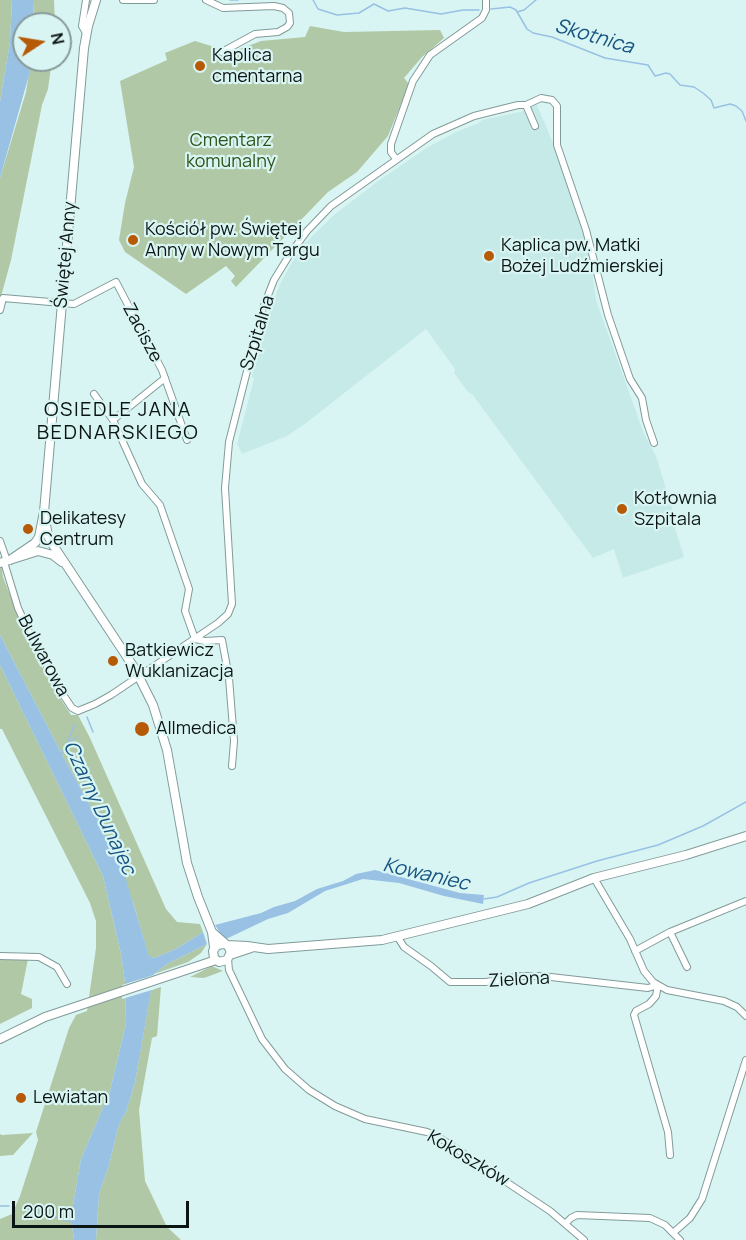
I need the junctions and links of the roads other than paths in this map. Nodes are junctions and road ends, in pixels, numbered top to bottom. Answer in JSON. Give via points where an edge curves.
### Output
{"nodes":[{"id":1,"x":86,"y":0,"type":"edge"},
{"id":2,"x":96,"y":0,"type":"edge"},
{"id":3,"x":123,"y":0,"type":"edge"},
{"id":4,"x":154,"y":0,"type":"edge"},
{"id":5,"x":206,"y":0,"type":"edge"},
{"id":6,"x":486,"y":0,"type":"edge"},
{"id":7,"x":86,"y":33,"type":"junction"},
{"id":8,"x":222,"y":52,"type":"dead end"},
{"id":9,"x":526,"y":105,"type":"junction"},
{"id":10,"x":535,"y":126,"type":"dead end"},
{"id":11,"x":396,"y":159,"type":"junction"},
{"id":12,"x":62,"y":304,"type":"junction"},
{"id":13,"x":0,"y":310,"type":"edge"},
{"id":14,"x":165,"y":378,"type":"junction"},
{"id":15,"x":94,"y":394,"type":"dead end"},
{"id":16,"x":113,"y":420,"type":"junction"},
{"id":17,"x":187,"y":440,"type":"dead end"},
{"id":18,"x":654,"y":443,"type":"dead end"},
{"id":19,"x":44,"y":512,"type":"junction"},
{"id":20,"x":48,"y":536,"type":"junction"},
{"id":21,"x":0,"y":541,"type":"edge"},
{"id":22,"x":53,"y":545,"type":"junction"},
{"id":23,"x":40,"y":546,"type":"junction"},
{"id":24,"x":5,"y":562,"type":"edge"},
{"id":25,"x":70,"y":570,"type":"junction"},
{"id":26,"x":195,"y":639,"type":"junction"},
{"id":27,"x":139,"y":675,"type":"junction"},
{"id":28,"x":232,"y":766,"type":"dead end"},
{"id":29,"x":746,"y":836,"type":"edge"},
{"id":30,"x":594,"y":878,"type":"junction"},
{"id":31,"x":746,"y":901,"type":"edge"},
{"id":32,"x":211,"y":928,"type":"junction"},
{"id":33,"x":669,"y":932,"type":"junction"},
{"id":34,"x":397,"y":936,"type":"junction"},
{"id":35,"x":225,"y":945,"type":"junction"},
{"id":36,"x":253,"y":948,"type":"junction"},
{"id":37,"x":213,"y":949,"type":"junction"},
{"id":38,"x":635,"y":951,"type":"junction"},
{"id":39,"x":0,"y":956,"type":"edge"},
{"id":40,"x":224,"y":959,"type":"junction"},
{"id":41,"x":687,"y":967,"type":"dead end"},
{"id":42,"x":191,"y":968,"type":"junction"},
{"id":43,"x":67,"y":984,"type":"dead end"},
{"id":44,"x":658,"y":985,"type":"junction"},
{"id":45,"x":746,"y":1016,"type":"edge"},
{"id":46,"x":0,"y":1038,"type":"edge"},
{"id":47,"x":746,"y":1060,"type":"edge"},
{"id":48,"x":743,"y":1083,"type":"edge"},
{"id":49,"x":670,"y":1155,"type":"dead end"},
{"id":50,"x":566,"y":1223,"type":"junction"},
{"id":51,"x":674,"y":1232,"type":"junction"},
{"id":52,"x":584,"y":1240,"type":"edge"},
{"id":53,"x":680,"y":1240,"type":"edge"}],
"edges":[{"from":1,"to":7,"type":"street","via":[[82,26]]},
{"from":2,"to":7,"type":"street","name":"Świętej Anny"},
{"from":3,"to":4,"type":"street"},
{"from":5,"to":8,"type":"street","via":[[223,8],[274,6],[289,13],[287,27],[255,34]]},
{"from":6,"to":11,"type":"street","via":[[482,18],[430,55],[413,81],[391,144]]},
{"from":7,"to":12,"type":"street","name":"Świętej Anny"},
{"from":9,"to":10,"type":"street"},
{"from":9,"to":11,"type":"street","name":"Szpitalna","via":[[454,124]]},
{"from":9,"to":18,"type":"street","name":"Szpitalna","via":[[541,98],[552,100],[557,106],[557,146],[589,241],[608,315],[630,378],[642,398]]},
{"from":11,"to":26,"type":"street","name":"Szpitalna","via":[[311,226],[283,265],[267,298],[233,421],[226,465],[232,604],[225,617]]},
{"from":12,"to":13,"type":"street","via":[[3,298]]},
{"from":12,"to":14,"type":"street","name":"Zacisze","via":[[74,304],[116,282]]},
{"from":12,"to":19,"type":"street","name":"Świętej Anny"},
{"from":14,"to":16,"type":"street"},
{"from":14,"to":17,"type":"street","name":"Zacisze"},
{"from":15,"to":16,"type":"street"},
{"from":16,"to":26,"type":"street","via":[[147,490],[160,505],[189,589],[185,611]]},
{"from":19,"to":20,"type":"street","name":"Świętej Anny"},
{"from":19,"to":23,"type":"street","name":"Świętej Anny"},
{"from":20,"to":22,"type":"street","name":"Świętej Anny"},
{"from":20,"to":23,"type":"street"},
{"from":21,"to":24,"type":"street"},
{"from":22,"to":23,"type":"street","via":[[51,550]]},
{"from":22,"to":25,"type":"street"},
{"from":23,"to":24,"type":"street"},
{"from":23,"to":25,"type":"street"},
{"from":24,"to":27,"type":"street","name":"Bulwarowa","via":[[18,608],[51,676],[72,708],[78,711],[95,704]]},
{"from":25,"to":27,"type":"street"},
{"from":26,"to":27,"type":"street","name":"Szpitalna"},
{"from":26,"to":28,"type":"street","via":[[222,640],[229,678]]},
{"from":27,"to":32,"type":"street","via":[[162,729],[187,863]]},
{"from":29,"to":30,"type":"street"},
{"from":30,"to":34,"type":"street","via":[[528,904]]},
{"from":30,"to":38,"type":"street"},
{"from":31,"to":33,"type":"street"},
{"from":32,"to":35,"type":"street"},
{"from":32,"to":37,"type":"street"},
{"from":33,"to":38,"type":"street"},
{"from":33,"to":41,"type":"street"},
{"from":34,"to":36,"type":"street","via":[[358,943]]},
{"from":34,"to":44,"type":"street","name":"Zielona","via":[[404,947],[450,982],[542,976],[648,988]]},
{"from":35,"to":36,"type":"street"},
{"from":35,"to":37,"type":"street"},
{"from":35,"to":40,"type":"street","via":[[230,951]]},
{"from":36,"to":40,"type":"street"},
{"from":37,"to":40,"type":"street"},
{"from":37,"to":42,"type":"street"},
{"from":38,"to":44,"type":"street","via":[[644,971]]},
{"from":39,"to":43,"type":"street","via":[[39,957],[57,967]]},
{"from":40,"to":42,"type":"street"},
{"from":40,"to":50,"type":"street","name":"Kokoszków","via":[[262,1040],[309,1090],[364,1119],[437,1136]]},
{"from":42,"to":46,"type":"street","via":[[62,1011]]},
{"from":44,"to":45,"type":"street","name":"Zielona","via":[[724,1001]]},
{"from":44,"to":49,"type":"street","via":[[656,996],[634,1015],[668,1132]]},
{"from":47,"to":48,"type":"street"},
{"from":48,"to":51,"type":"street","via":[[702,1199],[690,1218]]},
{"from":50,"to":51,"type":"street","via":[[577,1215],[638,1217],[657,1221]]},
{"from":50,"to":52,"type":"street","name":"Kokoszków"},
{"from":51,"to":53,"type":"street"}]}
